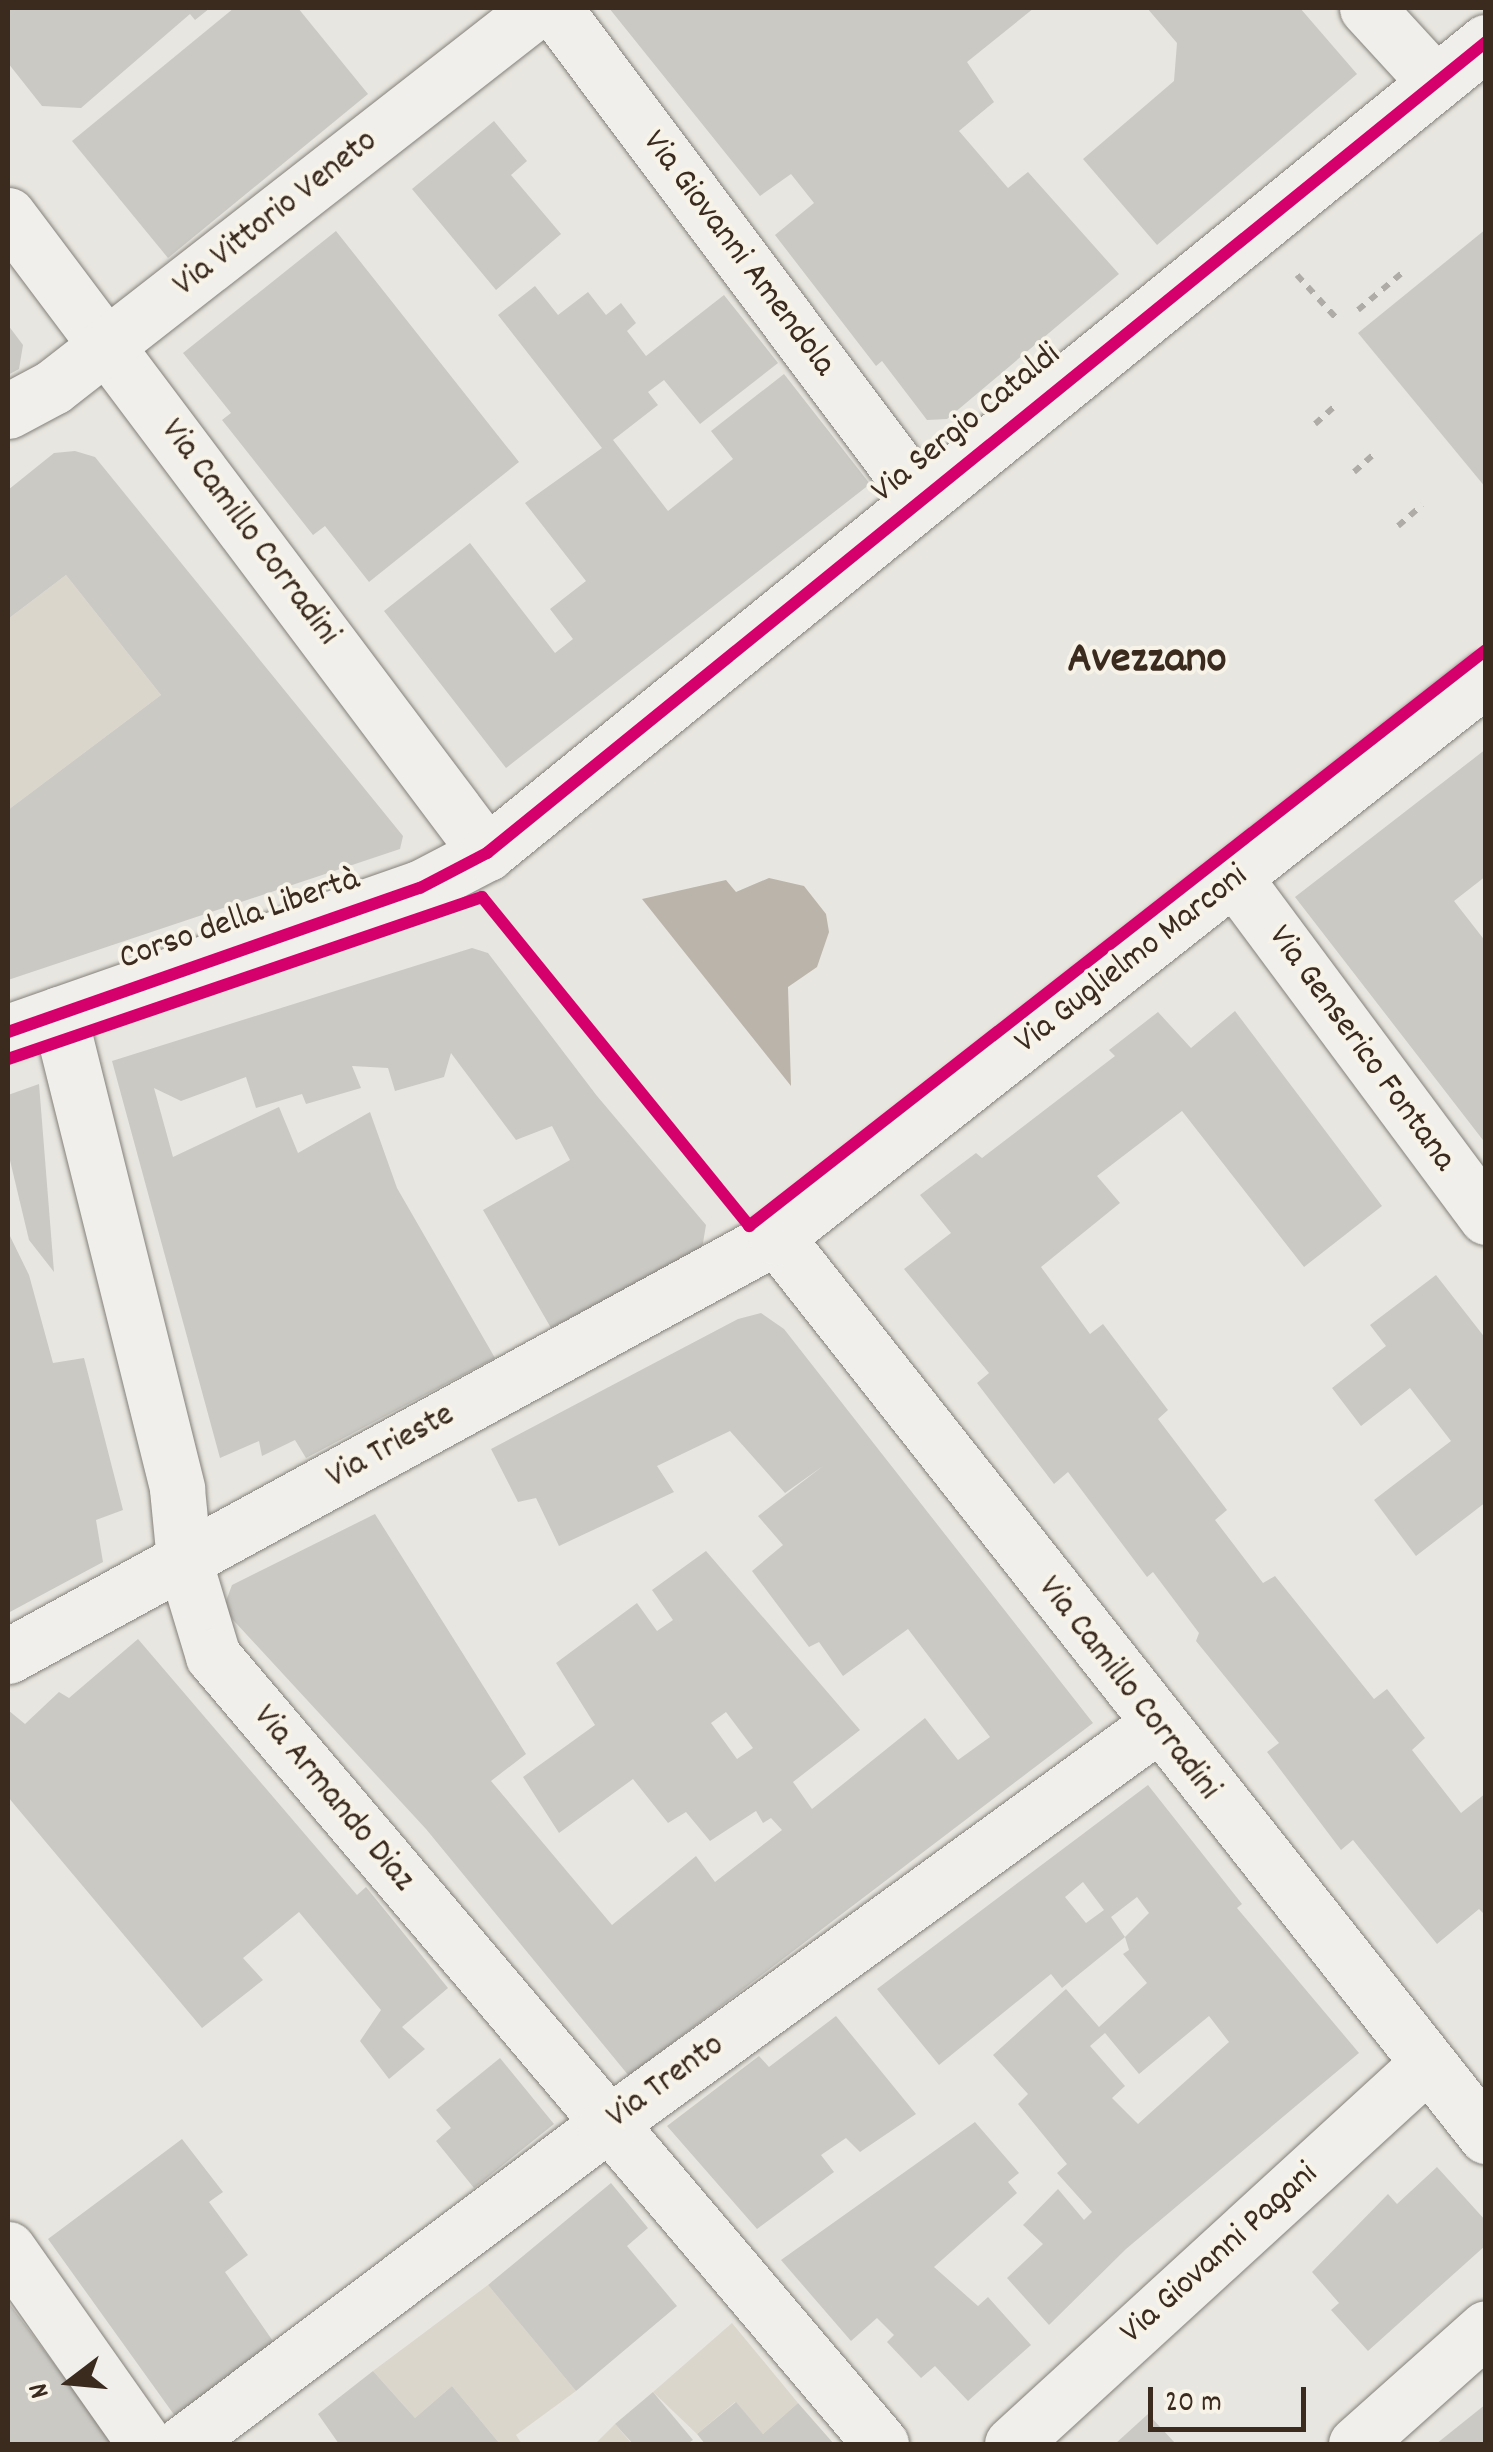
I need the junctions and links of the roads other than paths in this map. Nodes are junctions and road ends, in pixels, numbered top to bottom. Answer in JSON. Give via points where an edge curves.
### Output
{"nodes":[{"id":1,"x":538,"y":8,"type":"edge"},
{"id":2,"x":554,"y":8,"type":"edge"},
{"id":3,"x":1367,"y":8,"type":"edge"},
{"id":4,"x":1486,"y":42,"type":"edge"},
{"id":5,"x":1435,"y":82,"type":"junction"},
{"id":6,"x":8,"y":215,"type":"edge"},
{"id":7,"x":109,"y":344,"type":"junction"},
{"id":8,"x":8,"y":411,"type":"edge"},
{"id":9,"x":922,"y":500,"type":"junction"},
{"id":10,"x":1486,"y":678,"type":"edge"},
{"id":11,"x":487,"y":853,"type":"junction"},
{"id":12,"x":1236,"y":880,"type":"junction"},
{"id":13,"x":58,"y":1014,"type":"junction"},
{"id":14,"x":8,"y":1032,"type":"edge"},
{"id":15,"x":1486,"y":1217,"type":"edge"},
{"id":16,"x":776,"y":1238,"type":"junction"},
{"id":17,"x":184,"y":1560,"type":"junction"},
{"id":18,"x":8,"y":1656,"type":"edge"},
{"id":19,"x":1156,"y":1726,"type":"junction"},
{"id":20,"x":1428,"y":2064,"type":"junction"},
{"id":21,"x":606,"y":2126,"type":"junction"},
{"id":22,"x":1486,"y":2136,"type":"edge"},
{"id":23,"x":8,"y":2249,"type":"edge"},
{"id":24,"x":1486,"y":2328,"type":"edge"},
{"id":25,"x":145,"y":2444,"type":"edge"},
{"id":26,"x":182,"y":2444,"type":"edge"},
{"id":27,"x":881,"y":2444,"type":"edge"},
{"id":28,"x":1012,"y":2444,"type":"edge"},
{"id":29,"x":1356,"y":2444,"type":"edge"}],
"edges":[{"from":1,"to":7,"type":"street","name":"Via Vittorio Veneto"},
{"from":2,"to":9,"type":"street","name":"Via Giovanni Amendola"},
{"from":3,"to":5,"type":"street"},
{"from":4,"to":5,"type":"street","name":"Via Sergio Cataldi"},
{"from":5,"to":9,"type":"street","name":"Via Sergio Cataldi"},
{"from":6,"to":7,"type":"street","name":"Via Camillo Corradini"},
{"from":7,"to":8,"type":"street","name":"Via Vittorio Veneto"},
{"from":7,"to":11,"type":"street","name":"Via Camillo Corradini"},
{"from":9,"to":11,"type":"street","name":"Via Sergio Cataldi"},
{"from":10,"to":12,"type":"street","name":"Via Guglielmo Marconi"},
{"from":11,"to":13,"type":"street","name":"Corso della Libertà","via":[[420,888]]},
{"from":12,"to":15,"type":"street","name":"Via Genserico Fontana"},
{"from":12,"to":16,"type":"street","name":"Via Guglielmo Marconi"},
{"from":13,"to":14,"type":"street","name":"Corso della Libertà"},
{"from":13,"to":17,"type":"street","name":"Via Armando Diaz","via":[[177,1489]]},
{"from":16,"to":17,"type":"street","name":"Via Trieste"},
{"from":16,"to":19,"type":"street","name":"Via Camillo Corradini"},
{"from":17,"to":18,"type":"street","name":"Via Trieste"},
{"from":17,"to":21,"type":"street","name":"Via Armando Diaz","via":[[214,1656]]},
{"from":19,"to":20,"type":"street","name":"Via Camillo Corradini"},
{"from":19,"to":21,"type":"street","name":"Via Trento"},
{"from":20,"to":22,"type":"street","name":"Via Camillo Corradini"},
{"from":20,"to":28,"type":"street","name":"Via Giovanni Pagani"},
{"from":21,"to":26,"type":"street","name":"Via Trento"},
{"from":21,"to":27,"type":"street","name":"Via Armando Diaz"},
{"from":23,"to":25,"type":"street"},
{"from":24,"to":29,"type":"street"}]}
